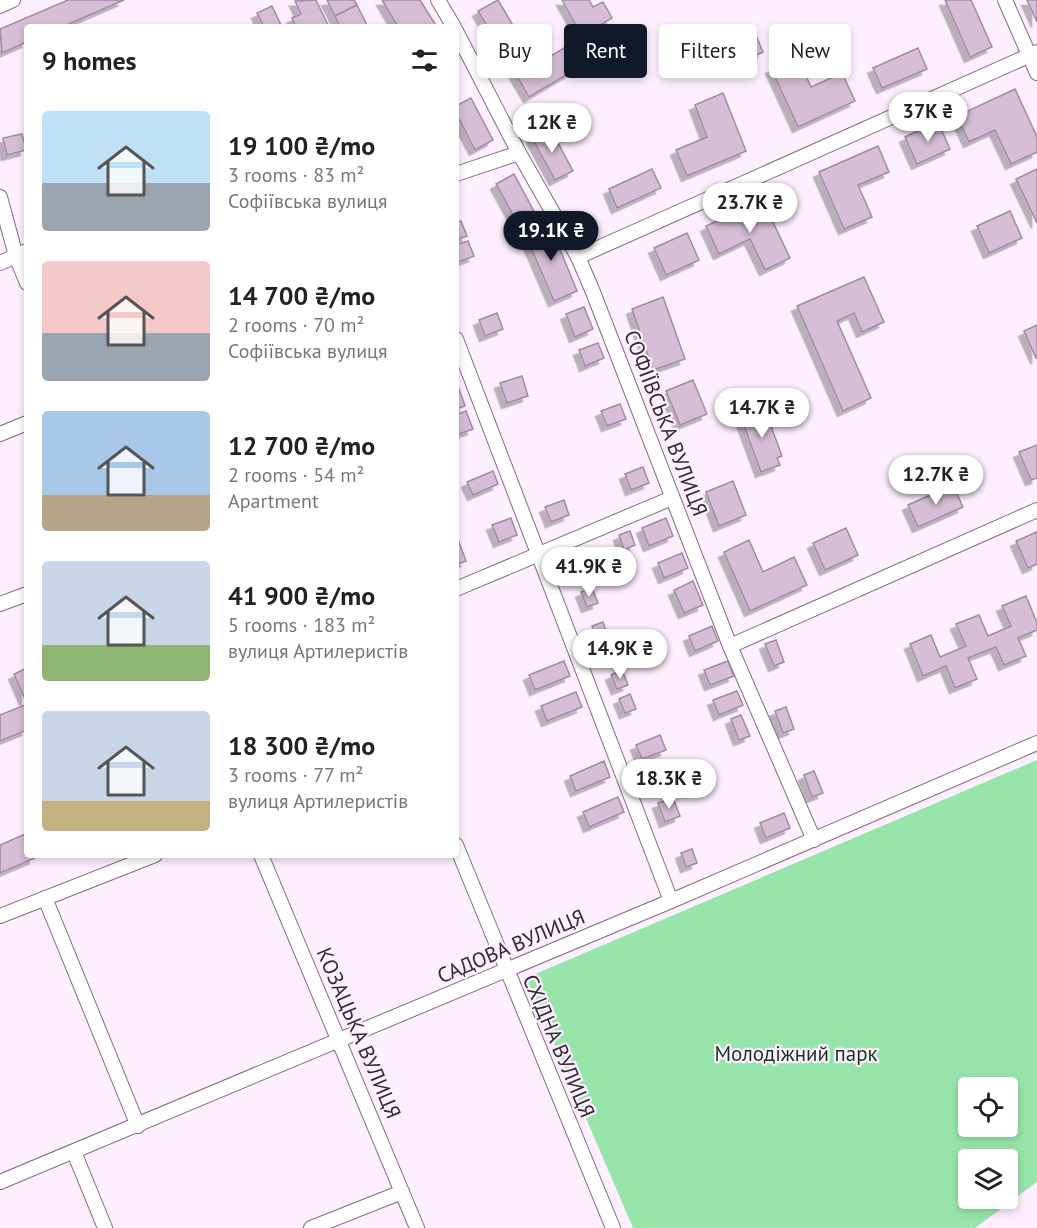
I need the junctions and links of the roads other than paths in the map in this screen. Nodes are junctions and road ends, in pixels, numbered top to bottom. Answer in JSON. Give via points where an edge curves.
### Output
{"nodes":[{"id":1,"x":13,"y":0,"type":"edge"},
{"id":2,"x":438,"y":0,"type":"edge"},
{"id":3,"x":1005,"y":0,"type":"edge"},
{"id":4,"x":0,"y":6,"type":"edge"},
{"id":5,"x":452,"y":24,"type":"edge"},
{"id":6,"x":1033,"y":54,"type":"edge"},
{"id":7,"x":462,"y":55,"type":"edge"},
{"id":8,"x":1037,"y":73,"type":"edge"},
{"id":9,"x":519,"y":153,"type":"junction"},
{"id":10,"x":459,"y":173,"type":"edge"},
{"id":11,"x":0,"y":197,"type":"edge"},
{"id":12,"x":21,"y":253,"type":"edge"},
{"id":13,"x":578,"y":257,"type":"junction"},
{"id":14,"x":0,"y":263,"type":"edge"},
{"id":15,"x":24,"y":268,"type":"edge"},
{"id":16,"x":459,"y":347,"type":"edge"},
{"id":17,"x":24,"y":424,"type":"edge"},
{"id":18,"x":0,"y":434,"type":"edge"},
{"id":19,"x":672,"y":498,"type":"junction"},
{"id":20,"x":1037,"y":510,"type":"edge"},
{"id":21,"x":537,"y":554,"type":"junction"},
{"id":22,"x":459,"y":589,"type":"edge"},
{"id":23,"x":24,"y":595,"type":"edge"},
{"id":24,"x":0,"y":604,"type":"edge"},
{"id":25,"x":730,"y":646,"type":"junction"},
{"id":26,"x":1037,"y":743,"type":"edge"},
{"id":27,"x":814,"y":840,"type":"junction"},
{"id":28,"x":459,"y":853,"type":"edge"},
{"id":29,"x":147,"y":858,"type":"edge"},
{"id":30,"x":262,"y":858,"type":"edge"},
{"id":31,"x":45,"y":898,"type":"junction"},
{"id":32,"x":670,"y":901,"type":"junction"},
{"id":33,"x":0,"y":916,"type":"edge"},
{"id":34,"x":506,"y":971,"type":"junction"},
{"id":35,"x":340,"y":1040,"type":"junction"},
{"id":36,"x":138,"y":1126,"type":"junction"},
{"id":37,"x":74,"y":1152,"type":"junction"},
{"id":38,"x":0,"y":1182,"type":"edge"},
{"id":39,"x":402,"y":1192,"type":"junction"},
{"id":40,"x":105,"y":1228,"type":"edge"},
{"id":41,"x":311,"y":1228,"type":"edge"},
{"id":42,"x":417,"y":1228,"type":"edge"},
{"id":43,"x":613,"y":1228,"type":"edge"}],
"edges":[{"from":1,"to":4,"type":"street"},
{"from":2,"to":5,"type":"street"},
{"from":3,"to":6,"type":"street"},
{"from":6,"to":8,"type":"street"},
{"from":6,"to":13,"type":"street"},
{"from":7,"to":9,"type":"street","name":"СОФІЇВСЬКА ВУЛИЦЯ"},
{"from":9,"to":10,"type":"street"},
{"from":9,"to":13,"type":"street","name":"СОФІЇВСЬКА ВУЛИЦЯ"},
{"from":11,"to":12,"type":"street"},
{"from":12,"to":14,"type":"street"},
{"from":12,"to":15,"type":"street"},
{"from":13,"to":19,"type":"street","name":"СОФІЇВСЬКА ВУЛИЦЯ"},
{"from":16,"to":21,"type":"street"},
{"from":17,"to":18,"type":"street"},
{"from":19,"to":21,"type":"street"},
{"from":19,"to":25,"type":"street","name":"СОФІЇВСЬКА ВУЛИЦЯ"},
{"from":20,"to":25,"type":"street"},
{"from":21,"to":22,"type":"street"},
{"from":21,"to":32,"type":"street"},
{"from":23,"to":24,"type":"street"},
{"from":25,"to":27,"type":"street","name":"СОФІЇВСЬКА ВУЛИЦЯ"},
{"from":26,"to":27,"type":"street","name":"САДОВА ВУЛИЦЯ"},
{"from":27,"to":32,"type":"street","name":"САДОВА ВУЛИЦЯ"},
{"from":28,"to":34,"type":"street","name":"СХІДНА ВУЛИЦЯ"},
{"from":29,"to":31,"type":"street"},
{"from":30,"to":35,"type":"street","name":"КОЗАЦЬКА ВУЛИЦЯ"},
{"from":31,"to":33,"type":"street"},
{"from":31,"to":36,"type":"street"},
{"from":32,"to":34,"type":"street","name":"САДОВА ВУЛИЦЯ"},
{"from":34,"to":35,"type":"street","name":"САДОВА ВУЛИЦЯ"},
{"from":34,"to":43,"type":"street","name":"СХІДНА ВУЛИЦЯ"},
{"from":35,"to":36,"type":"street","name":"САДОВА ВУЛИЦЯ"},
{"from":35,"to":39,"type":"street","name":"КОЗАЦЬКА ВУЛИЦЯ"},
{"from":36,"to":37,"type":"street","name":"САДОВА ВУЛИЦЯ"},
{"from":37,"to":38,"type":"street","name":"САДОВА ВУЛИЦЯ"},
{"from":37,"to":40,"type":"street"},
{"from":39,"to":41,"type":"street"},
{"from":39,"to":42,"type":"street","name":"КОЗАЦЬКА ВУЛИЦЯ"}]}
